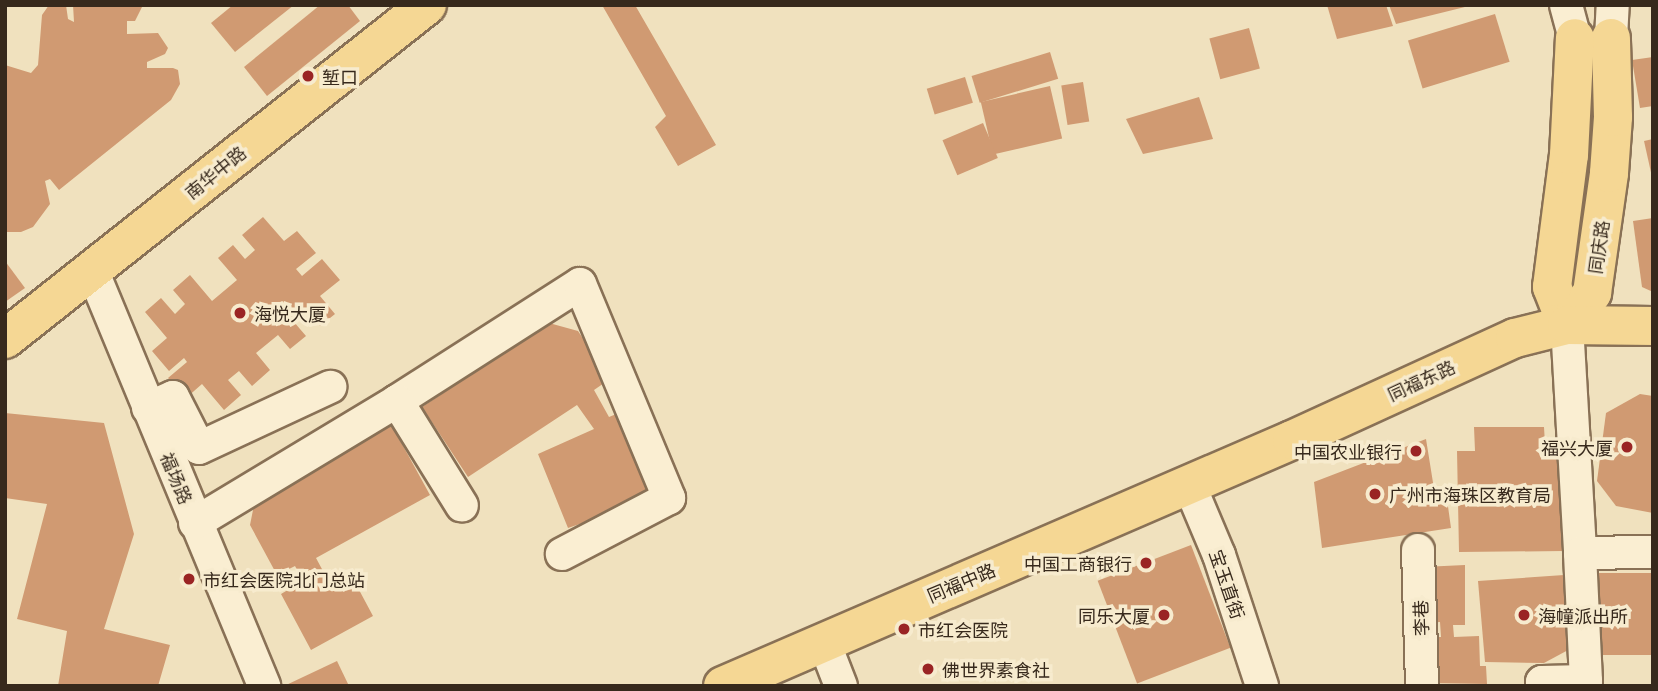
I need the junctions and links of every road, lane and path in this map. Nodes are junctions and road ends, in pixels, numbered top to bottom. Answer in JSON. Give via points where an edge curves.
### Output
{"nodes":[{"id":1,"x":427,"y":5,"type":"edge"},
{"id":2,"x":1591,"y":22,"type":"edge"},
{"id":3,"x":1563,"y":218,"type":"junction"},
{"id":4,"x":1602,"y":222,"type":"junction"},
{"id":5,"x":92,"y":270,"type":"junction"},
{"id":6,"x":1567,"y":325,"type":"junction"},
{"id":7,"x":1653,"y":326,"type":"edge"},
{"id":8,"x":5,"y":339,"type":"edge"},
{"id":9,"x":330,"y":387,"type":"dead end"},
{"id":10,"x":397,"y":401,"type":"junction"},
{"id":11,"x":148,"y":408,"type":"junction"},
{"id":12,"x":1195,"y":482,"type":"junction"},
{"id":13,"x":462,"y":506,"type":"dead end"},
{"id":14,"x":195,"y":523,"type":"junction"},
{"id":15,"x":1418,"y":550,"type":"dead end"},
{"id":16,"x":1653,"y":552,"type":"edge"},
{"id":17,"x":1580,"y":553,"type":"junction"},
{"id":18,"x":562,"y":554,"type":"dead end"},
{"id":19,"x":824,"y":642,"type":"junction"},
{"id":20,"x":264,"y":686,"type":"edge"},
{"id":21,"x":723,"y":686,"type":"edge"},
{"id":22,"x":841,"y":686,"type":"edge"},
{"id":23,"x":1262,"y":686,"type":"edge"},
{"id":24,"x":1423,"y":686,"type":"edge"},
{"id":25,"x":1542,"y":686,"type":"edge"}],
"edges":[{"from":1,"to":5,"type":"main road","name":"南华中路"},
{"from":2,"to":3,"type":"main road","name":"同庆路","via":[[1574,98]]},
{"from":2,"to":4,"type":"main road","name":"同庆路","via":[[1613,117]]},
{"from":3,"to":4,"type":"main road"},
{"from":3,"to":6,"type":"main road","name":"同庆路","via":[[1552,287]]},
{"from":4,"to":6,"type":"main road","name":"同庆路","via":[[1592,293]]},
{"from":5,"to":8,"type":"main road","name":"南华中路"},
{"from":5,"to":11,"type":"street","name":"福场路"},
{"from":6,"to":7,"type":"main road","name":"同福东路"},
{"from":6,"to":12,"type":"main road","name":"同福东路","via":[[1496,345]]},
{"from":6,"to":17,"type":"street"},
{"from":9,"to":11,"type":"street","via":[[199,448],[173,397]]},
{"from":10,"to":13,"type":"street"},
{"from":10,"to":14,"type":"street"},
{"from":10,"to":18,"type":"street","via":[[580,284],[669,498]]},
{"from":11,"to":14,"type":"street","name":"福场路"},
{"from":12,"to":19,"type":"main road","name":"同福中路"},
{"from":12,"to":23,"type":"street","name":"宝玉直街"},
{"from":14,"to":20,"type":"street","name":"福场路"},
{"from":15,"to":24,"type":"street","name":"李巷"},
{"from":16,"to":17,"type":"street"},
{"from":17,"to":25,"type":"street","via":[[1586,681],[1542,682]]},
{"from":19,"to":21,"type":"main road","name":"同福中路"},
{"from":19,"to":22,"type":"street"}]}
